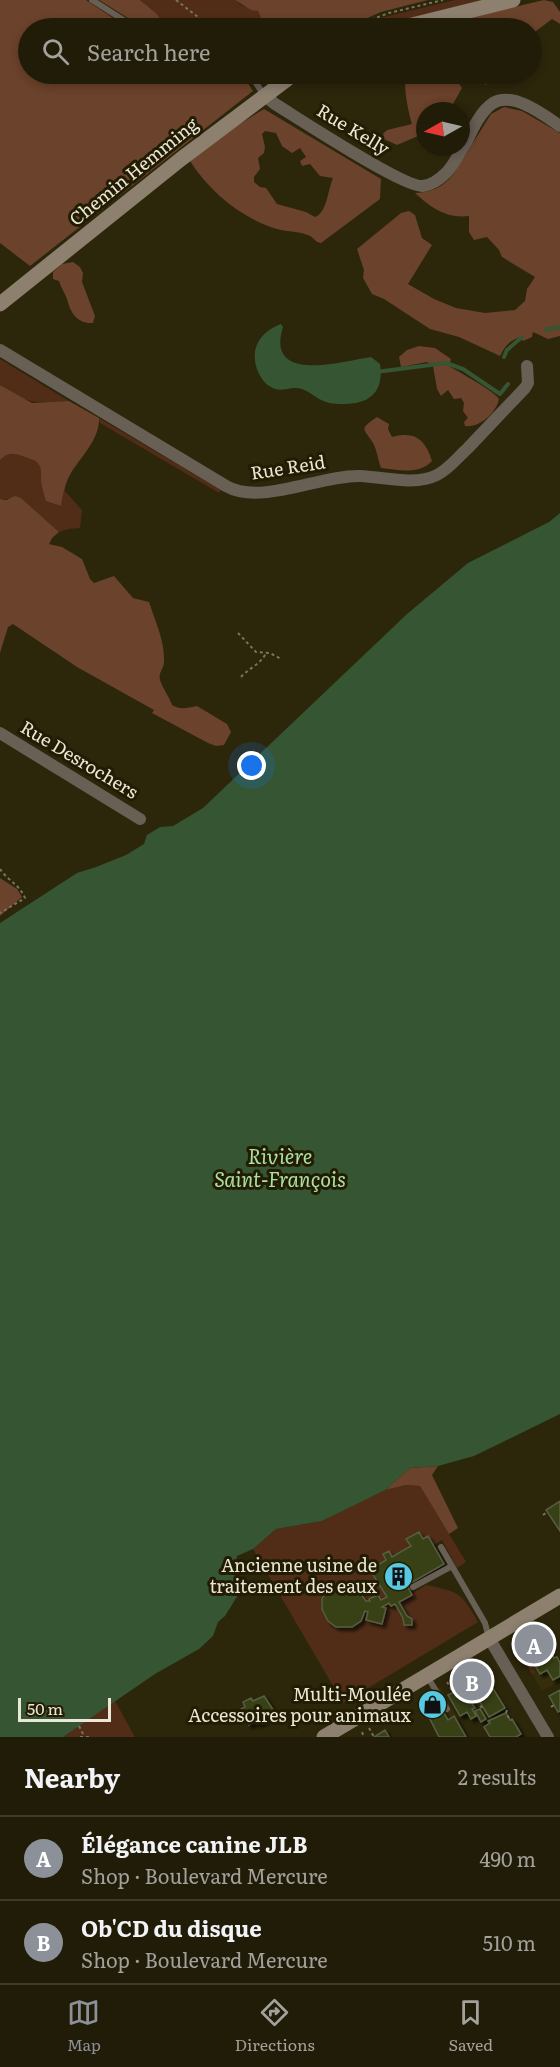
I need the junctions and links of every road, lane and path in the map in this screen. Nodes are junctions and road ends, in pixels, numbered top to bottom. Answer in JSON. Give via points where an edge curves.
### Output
{"nodes":[{"id":1,"x":92,"y":0,"type":"edge"},
{"id":2,"x":176,"y":0,"type":"edge"},
{"id":3,"x":443,"y":0,"type":"edge"},
{"id":4,"x":513,"y":0,"type":"edge"},
{"id":5,"x":120,"y":18,"type":"edge"},
{"id":6,"x":199,"y":18,"type":"edge"},
{"id":7,"x":376,"y":18,"type":"edge"},
{"id":8,"x":440,"y":18,"type":"edge"},
{"id":9,"x":257,"y":84,"type":"edge"},
{"id":10,"x":279,"y":84,"type":"edge"},
{"id":11,"x":264,"y":94,"type":"junction"},
{"id":12,"x":560,"y":126,"type":"edge"},
{"id":13,"x":0,"y":304,"type":"edge"},
{"id":14,"x":0,"y":350,"type":"edge"},
{"id":15,"x":527,"y":366,"type":"dead end"},
{"id":16,"x":238,"y":633,"type":"dead end"},
{"id":17,"x":259,"y":653,"type":"junction"},
{"id":18,"x":266,"y":654,"type":"junction"},
{"id":19,"x":282,"y":659,"type":"dead end"},
{"id":20,"x":261,"y":661,"type":"junction"},
{"id":21,"x":241,"y":677,"type":"dead end"},
{"id":22,"x":0,"y":733,"type":"edge"},
{"id":23,"x":140,"y":819,"type":"dead end"},
{"id":24,"x":0,"y":869,"type":"edge"},
{"id":25,"x":0,"y":913,"type":"edge"},
{"id":26,"x":547,"y":1512,"type":"dead end"},
{"id":27,"x":543,"y":1515,"type":"dead end"},
{"id":28,"x":441,"y":1547,"type":"dead end"},
{"id":29,"x":452,"y":1566,"type":"junction"},
{"id":30,"x":413,"y":1587,"type":"dead end"},
{"id":31,"x":560,"y":1596,"type":"edge"},
{"id":32,"x":534,"y":1629,"type":"dead end"},
{"id":33,"x":528,"y":1633,"type":"dead end"},
{"id":34,"x":489,"y":1638,"type":"junction"},
{"id":35,"x":540,"y":1639,"type":"dead end"},
{"id":36,"x":532,"y":1641,"type":"dead end"},
{"id":37,"x":462,"y":1655,"type":"junction"},
{"id":38,"x":462,"y":1673,"type":"dead end"},
{"id":39,"x":474,"y":1674,"type":"dead end"},
{"id":40,"x":427,"y":1675,"type":"junction"},
{"id":41,"x":447,"y":1682,"type":"dead end"},
{"id":42,"x":453,"y":1692,"type":"dead end"},
{"id":43,"x":425,"y":1695,"type":"dead end"},
{"id":44,"x":429,"y":1701,"type":"dead end"},
{"id":45,"x":554,"y":1705,"type":"dead end"},
{"id":46,"x":483,"y":1706,"type":"dead end"},
{"id":47,"x":550,"y":1707,"type":"dead end"},
{"id":48,"x":447,"y":1709,"type":"dead end"},
{"id":49,"x":507,"y":1710,"type":"dead end"},
{"id":50,"x":509,"y":1718,"type":"dead end"},
{"id":51,"x":266,"y":1719,"type":"dead end"},
{"id":52,"x":271,"y":1724,"type":"dead end"},
{"id":53,"x":79,"y":1726,"type":"dead end"},
{"id":54,"x":369,"y":1728,"type":"dead end"},
{"id":55,"x":362,"y":1732,"type":"dead end"},
{"id":56,"x":328,"y":1736,"type":"edge"},
{"id":57,"x":82,"y":1737,"type":"edge"},
{"id":58,"x":90,"y":1737,"type":"edge"},
{"id":59,"x":364,"y":1737,"type":"edge"},
{"id":60,"x":374,"y":1737,"type":"edge"},
{"id":61,"x":548,"y":1737,"type":"edge"}],
"edges":[{"from":1,"to":5,"type":"lane"},
{"from":2,"to":6,"type":"path"},
{"from":3,"to":7,"type":"path"},
{"from":4,"to":8,"type":"street"},
{"from":9,"to":11,"type":"lane"},
{"from":10,"to":11,"type":"street","name":"Chemin Hemming"},
{"from":11,"to":12,"type":"street","name":"Rue Kelly","via":[[373,164],[422,186],[446,173],[480,118],[494,103],[519,103]]},
{"from":11,"to":13,"type":"street","name":"Chemin Hemming"},
{"from":14,"to":15,"type":"street","name":"Rue Reid","via":[[226,486],[252,494],[340,477],[413,480],[435,476],[455,461],[525,388]]},
{"from":16,"to":17,"type":"path"},
{"from":17,"to":18,"type":"path"},
{"from":17,"to":20,"type":"path"},
{"from":18,"to":19,"type":"path"},
{"from":18,"to":20,"type":"path"},
{"from":20,"to":21,"type":"path"},
{"from":22,"to":23,"type":"street","name":"Rue Desrochers"},
{"from":24,"to":25,"type":"path","via":[[25,898]]},
{"from":26,"to":27,"type":"path"},
{"from":28,"to":29,"type":"lane"},
{"from":29,"to":30,"type":"lane"},
{"from":29,"to":34,"type":"lane","via":[[485,1623]]},
{"from":31,"to":34,"type":"street"},
{"from":32,"to":35,"type":"path"},
{"from":33,"to":36,"type":"path"},
{"from":34,"to":37,"type":"street"},
{"from":34,"to":61,"type":"street"},
{"from":37,"to":39,"type":"lane"},
{"from":37,"to":40,"type":"street"},
{"from":38,"to":46,"type":"path"},
{"from":40,"to":48,"type":"lane"},
{"from":40,"to":56,"type":"street"},
{"from":41,"to":42,"type":"path"},
{"from":43,"to":44,"type":"path"},
{"from":45,"to":47,"type":"path"},
{"from":49,"to":50,"type":"path"},
{"from":51,"to":52,"type":"path"},
{"from":53,"to":57,"type":"path"},
{"from":54,"to":60,"type":"path"},
{"from":55,"to":59,"type":"path"},
{"from":57,"to":58,"type":"path"}]}
